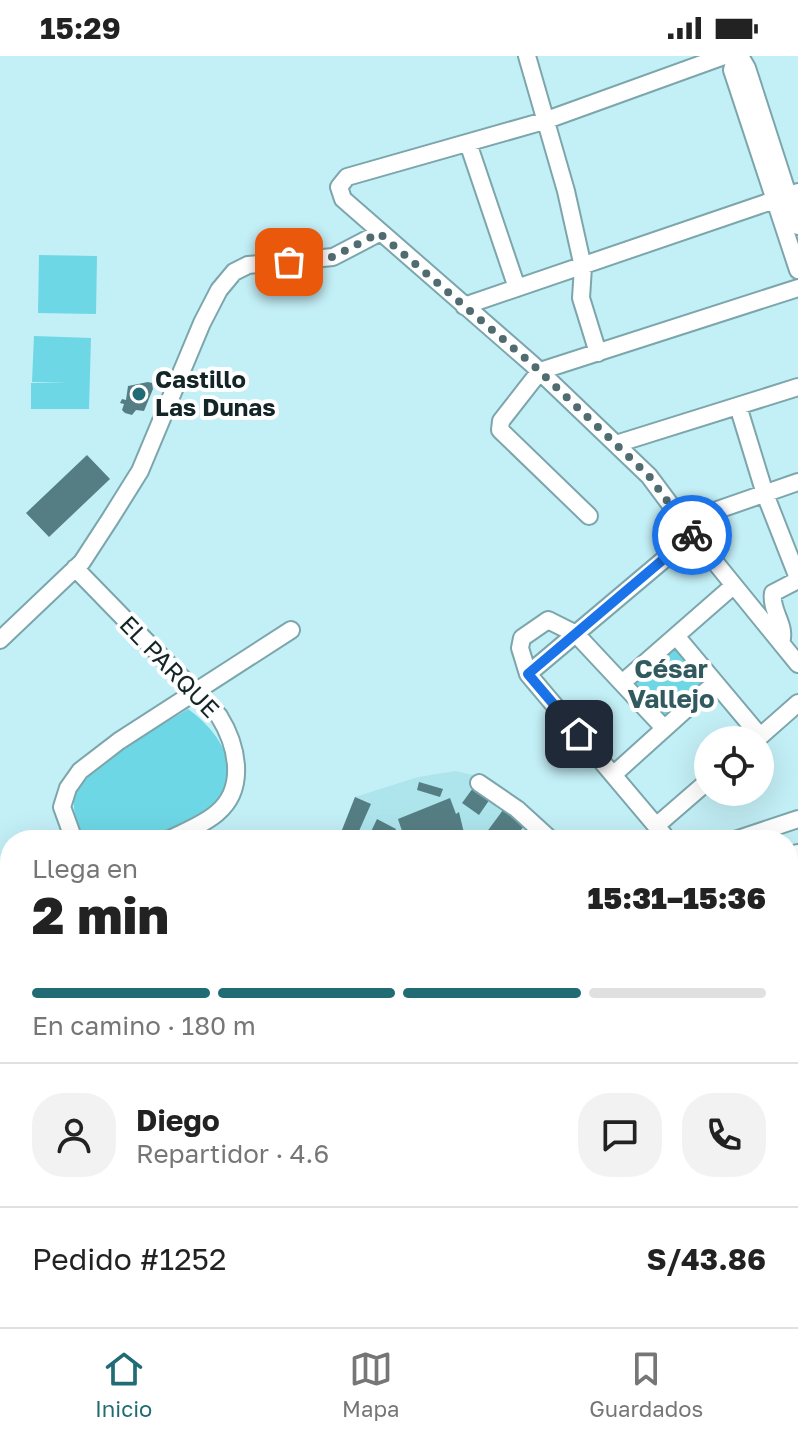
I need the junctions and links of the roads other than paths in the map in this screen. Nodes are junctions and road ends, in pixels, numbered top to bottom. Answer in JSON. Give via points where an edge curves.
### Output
{"nodes":[{"id":1,"x":527,"y":56,"type":"edge"},
{"id":2,"x":724,"y":56,"type":"edge"},
{"id":3,"x":738,"y":56,"type":"edge"},
{"id":4,"x":544,"y":121,"type":"junction"},
{"id":5,"x":468,"y":143,"type":"junction"},
{"id":6,"x":787,"y":196,"type":"edge"},
{"id":7,"x":798,"y":226,"type":"edge"},
{"id":8,"x":379,"y":233,"type":"junction"},
{"id":9,"x":583,"y":267,"type":"junction"},
{"id":10,"x":798,"y":270,"type":"edge"},
{"id":11,"x":517,"y":288,"type":"junction"},
{"id":12,"x":798,"y":288,"type":"edge"},
{"id":13,"x":464,"y":306,"type":"junction"},
{"id":14,"x":598,"y":353,"type":"junction"},
{"id":15,"x":540,"y":371,"type":"junction"},
{"id":16,"x":798,"y":387,"type":"edge"},
{"id":17,"x":738,"y":406,"type":"junction"},
{"id":18,"x":616,"y":444,"type":"junction"},
{"id":19,"x":798,"y":482,"type":"edge"},
{"id":20,"x":765,"y":494,"type":"junction"},
{"id":21,"x":589,"y":516,"type":"dead end"},
{"id":22,"x":688,"y":529,"type":"junction"},
{"id":23,"x":75,"y":568,"type":"junction"},
{"id":24,"x":798,"y":579,"type":"edge"},
{"id":25,"x":733,"y":586,"type":"junction"},
{"id":26,"x":291,"y":630,"type":"dead end"},
{"id":27,"x":576,"y":634,"type":"junction"},
{"id":28,"x":676,"y":636,"type":"junction"},
{"id":29,"x":0,"y":640,"type":"edge"},
{"id":30,"x":781,"y":643,"type":"junction"},
{"id":31,"x":798,"y":664,"type":"edge"},
{"id":32,"x":528,"y":674,"type":"junction"},
{"id":33,"x":622,"y":683,"type":"junction"},
{"id":34,"x":715,"y":683,"type":"junction"},
{"id":35,"x":194,"y":694,"type":"junction"},
{"id":36,"x":798,"y":703,"type":"edge"},
{"id":37,"x":749,"y":726,"type":"edge"},
{"id":38,"x":772,"y":726,"type":"edge"},
{"id":39,"x":664,"y":728,"type":"junction"},
{"id":40,"x":613,"y":775,"type":"junction"},
{"id":41,"x":479,"y":783,"type":"dead end"},
{"id":42,"x":694,"y":793,"type":"edge"},
{"id":43,"x":798,"y":819,"type":"edge"},
{"id":44,"x":656,"y":826,"type":"junction"},
{"id":45,"x":70,"y":830,"type":"edge"},
{"id":46,"x":186,"y":830,"type":"edge"},
{"id":47,"x":540,"y":830,"type":"edge"},
{"id":48,"x":659,"y":830,"type":"edge"},
{"id":49,"x":765,"y":830,"type":"edge"}],
"edges":[{"from":1,"to":4,"type":"street"},
{"from":2,"to":4,"type":"street"},
{"from":3,"to":6,"type":"street","via":[[747,68]]},
{"from":4,"to":5,"type":"street"},
{"from":4,"to":9,"type":"street"},
{"from":5,"to":8,"type":"street","via":[[343,180],[340,196]]},
{"from":5,"to":11,"type":"street"},
{"from":6,"to":7,"type":"street"},
{"from":6,"to":9,"type":"street"},
{"from":6,"to":10,"type":"street"},
{"from":8,"to":13,"type":"street"},
{"from":8,"to":23,"type":"street","via":[[333,257],[241,266],[226,279],[132,485]]},
{"from":9,"to":11,"type":"street"},
{"from":9,"to":14,"type":"street","via":[[581,298]]},
{"from":11,"to":13,"type":"street"},
{"from":12,"to":14,"type":"street"},
{"from":13,"to":15,"type":"street"},
{"from":14,"to":15,"type":"street"},
{"from":15,"to":18,"type":"street"},
{"from":15,"to":21,"type":"street","via":[[501,421],[500,430]]},
{"from":16,"to":17,"type":"street"},
{"from":17,"to":18,"type":"street"},
{"from":17,"to":20,"type":"street"},
{"from":18,"to":22,"type":"street","via":[[649,476]]},
{"from":19,"to":20,"type":"street"},
{"from":20,"to":22,"type":"street"},
{"from":20,"to":24,"type":"street"},
{"from":22,"to":25,"type":"street"},
{"from":22,"to":27,"type":"street"},
{"from":23,"to":29,"type":"street"},
{"from":23,"to":35,"type":"street","name":"EL PARQUE"},
{"from":24,"to":30,"type":"street","via":[[773,593]]},
{"from":25,"to":28,"type":"street"},
{"from":25,"to":30,"type":"street"},
{"from":26,"to":35,"type":"street"},
{"from":27,"to":32,"type":"street"},
{"from":27,"to":32,"type":"street","via":[[548,620],[522,638]]},
{"from":27,"to":33,"type":"street"},
{"from":28,"to":33,"type":"street"},
{"from":28,"to":34,"type":"street"},
{"from":30,"to":31,"type":"street"},
{"from":32,"to":40,"type":"street"},
{"from":33,"to":39,"type":"street"},
{"from":34,"to":37,"type":"street"},
{"from":34,"to":39,"type":"street"},
{"from":35,"to":45,"type":"street","via":[[80,771],[62,807]]},
{"from":35,"to":46,"type":"street","name":"EL PARQUE","via":[[219,716],[232,739],[235,780],[225,804]]},
{"from":36,"to":38,"type":"street"},
{"from":39,"to":40,"type":"street"},
{"from":40,"to":44,"type":"street"},
{"from":41,"to":47,"type":"street"},
{"from":42,"to":44,"type":"street"},
{"from":43,"to":49,"type":"street"},
{"from":44,"to":48,"type":"street"}]}
